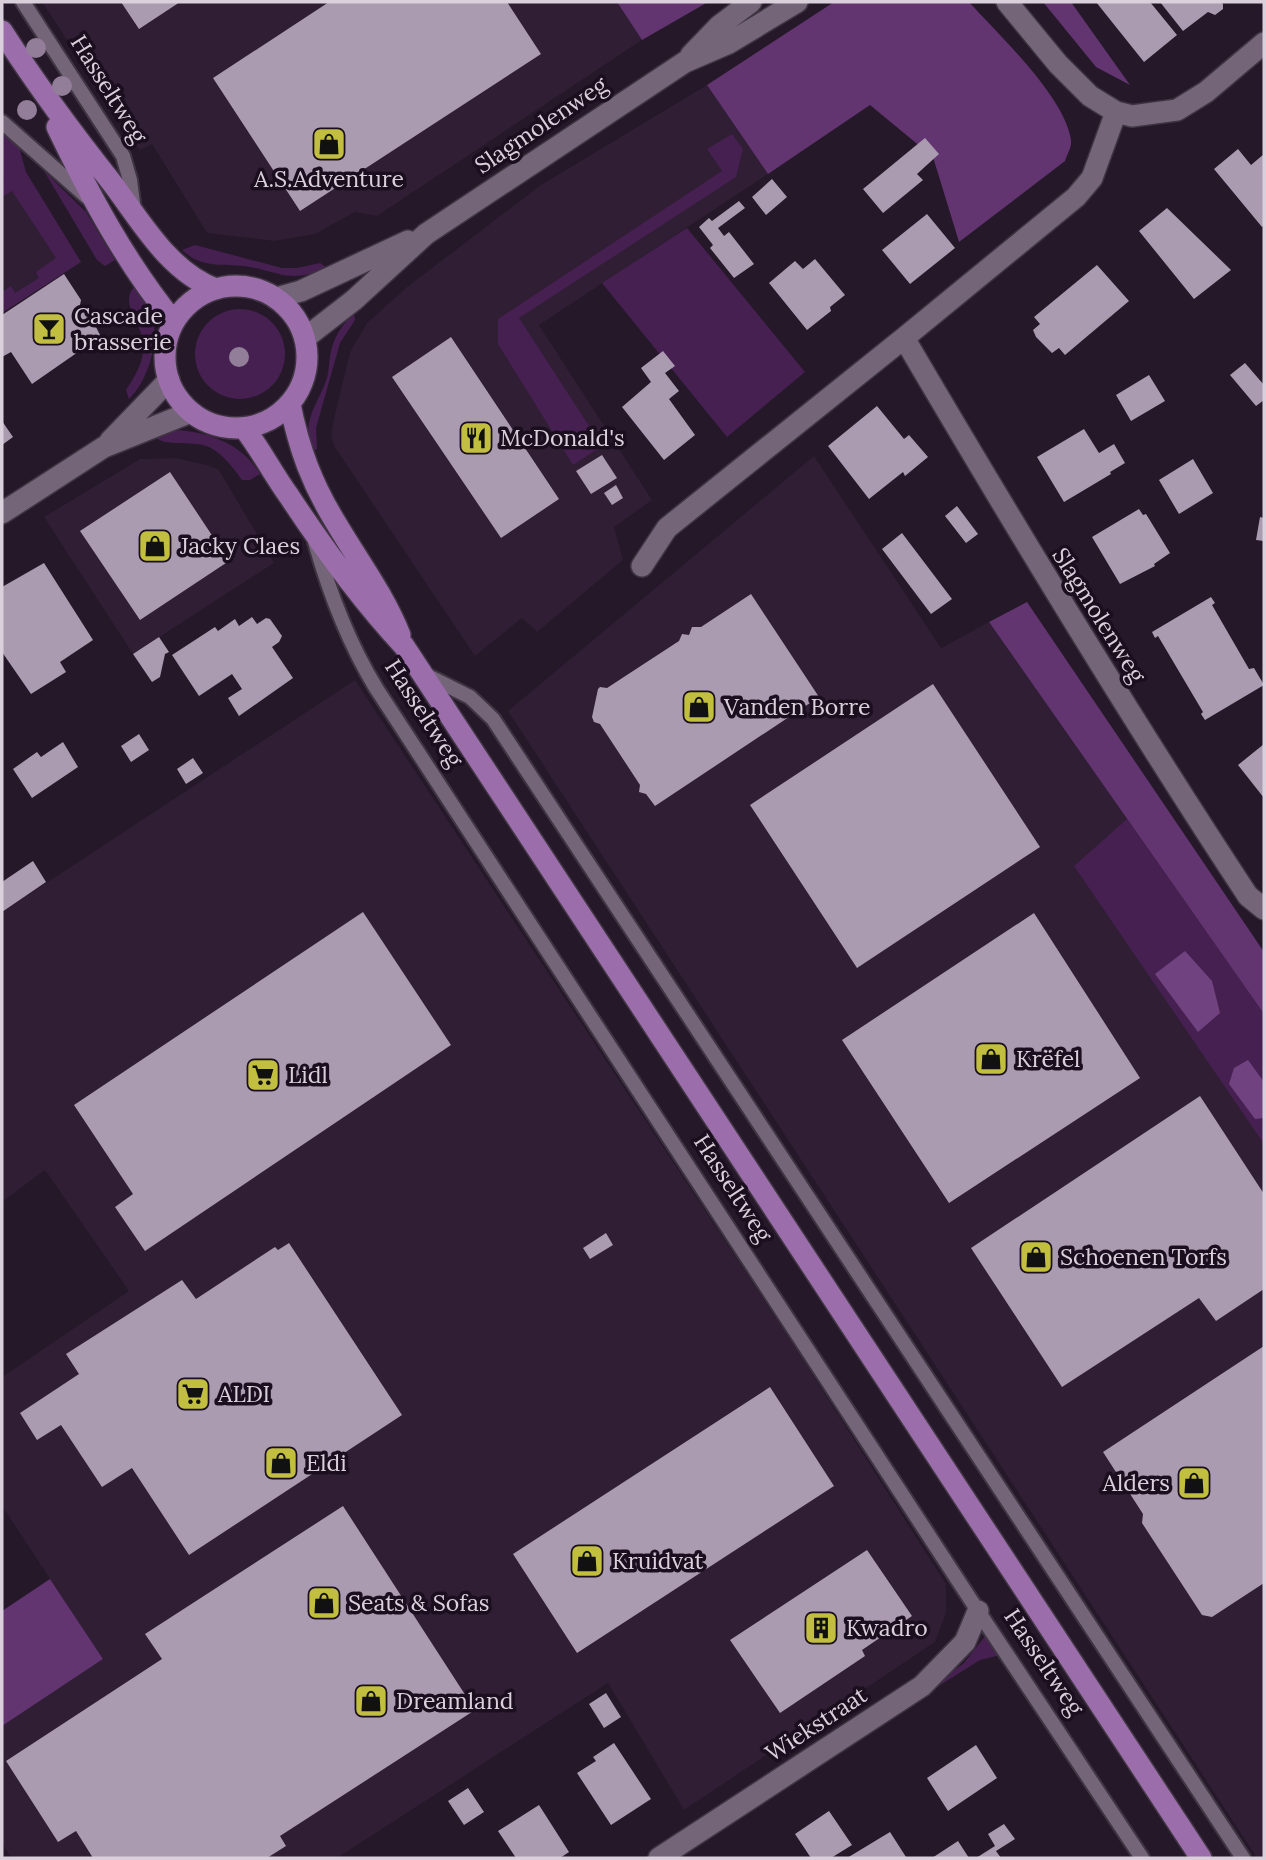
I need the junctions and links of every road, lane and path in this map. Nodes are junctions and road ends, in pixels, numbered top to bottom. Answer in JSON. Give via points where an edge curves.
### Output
{"nodes":[{"id":1,"x":23,"y":2,"type":"edge"},
{"id":2,"x":751,"y":2,"type":"edge"},
{"id":3,"x":797,"y":2,"type":"edge"},
{"id":4,"x":1007,"y":2,"type":"edge"},
{"id":5,"x":2,"y":31,"type":"edge"},
{"id":6,"x":1264,"y":43,"type":"edge"},
{"id":7,"x":685,"y":62,"type":"junction"},
{"id":8,"x":37,"y":85,"type":"junction"},
{"id":9,"x":1116,"y":112,"type":"junction"},
{"id":10,"x":2,"y":122,"type":"edge"},
{"id":11,"x":94,"y":204,"type":"junction"},
{"id":12,"x":134,"y":211,"type":"junction"},
{"id":13,"x":426,"y":233,"type":"junction"},
{"id":14,"x":216,"y":289,"type":"junction"},
{"id":15,"x":276,"y":298,"type":"junction"},
{"id":16,"x":174,"y":322,"type":"junction"},
{"id":17,"x":305,"y":338,"type":"junction"},
{"id":18,"x":904,"y":338,"type":"junction"},
{"id":19,"x":169,"y":380,"type":"junction"},
{"id":20,"x":290,"y":404,"type":"junction"},
{"id":21,"x":191,"y":412,"type":"junction"},
{"id":22,"x":244,"y":428,"type":"junction"},
{"id":23,"x":104,"y":447,"type":"junction"},
{"id":24,"x":2,"y":513,"type":"edge"},
{"id":25,"x":312,"y":531,"type":"junction"},
{"id":26,"x":642,"y":566,"type":"dead end"},
{"id":27,"x":404,"y":646,"type":"junction"},
{"id":28,"x":421,"y":673,"type":"junction"},
{"id":29,"x":1264,"y":909,"type":"edge"},
{"id":30,"x":978,"y":1611,"type":"junction"},
{"id":31,"x":659,"y":1858,"type":"edge"},
{"id":32,"x":1142,"y":1858,"type":"edge"},
{"id":33,"x":1201,"y":1858,"type":"edge"},
{"id":34,"x":1243,"y":1858,"type":"edge"}],
"edges":[{"from":1,"to":12,"type":"lane","name":"Hasseltweg","via":[[123,156]]},
{"from":2,"to":7,"type":"street","name":"Slagmolenweg","via":[[719,26]]},
{"from":3,"to":7,"type":"street","name":"Slagmolenweg","via":[[729,43]]},
{"from":4,"to":9,"type":"street","via":[[1058,64],[1102,106]]},
{"from":5,"to":8,"type":"main road"},
{"from":6,"to":9,"type":"street","via":[[1177,110],[1147,116]]},
{"from":7,"to":13,"type":"street","name":"Slagmolenweg"},
{"from":8,"to":11,"type":"main road"},
{"from":8,"to":12,"type":"main road"},
{"from":9,"to":18,"type":"street","via":[[1092,178],[1076,197]]},
{"from":10,"to":11,"type":"lane"},
{"from":11,"to":16,"type":"main road"},
{"from":12,"to":14,"type":"main road","via":[[175,261]]},
{"from":13,"to":15,"type":"street","name":"Slagmolenweg","via":[[301,291]]},
{"from":13,"to":17,"type":"street","name":"Slagmolenweg"},
{"from":14,"to":15,"type":"main road","via":[[257,289]]},
{"from":14,"to":16,"type":"main road","via":[[200,296]]},
{"from":15,"to":17,"type":"main road","via":[[294,315]]},
{"from":16,"to":19,"type":"main road","via":[[165,360]]},
{"from":17,"to":20,"type":"main road","via":[[302,384]]},
{"from":18,"to":26,"type":"street","via":[[667,528]]},
{"from":18,"to":29,"type":"street","name":"Slagmolenweg","via":[[1155,756],[1248,896]]},
{"from":19,"to":21,"type":"main road","via":[[177,398]]},
{"from":19,"to":23,"type":"street"},
{"from":20,"to":22,"type":"main road","via":[[270,420]]},
{"from":20,"to":27,"type":"main road","name":"Hasseltweg","via":[[296,438],[312,478],[387,604]]},
{"from":21,"to":22,"type":"main road","via":[[216,425]]},
{"from":21,"to":23,"type":"street"},
{"from":22,"to":25,"type":"main road","name":"Hasseltweg"},
{"from":23,"to":24,"type":"street"},
{"from":25,"to":27,"type":"main road","name":"Hasseltweg"},
{"from":25,"to":30,"type":"lane","name":"Hasseltweg","via":[[355,655]]},
{"from":27,"to":28,"type":"main road","name":"Hasseltweg"},
{"from":28,"to":33,"type":"main road","name":"Hasseltweg"},
{"from":28,"to":34,"type":"lane","name":"Hasseltweg","via":[[470,697],[493,719]]},
{"from":30,"to":31,"type":"street","name":"Wiekstraat","via":[[965,1642],[922,1686]]},
{"from":30,"to":32,"type":"lane","name":"Hasseltweg"}]}
